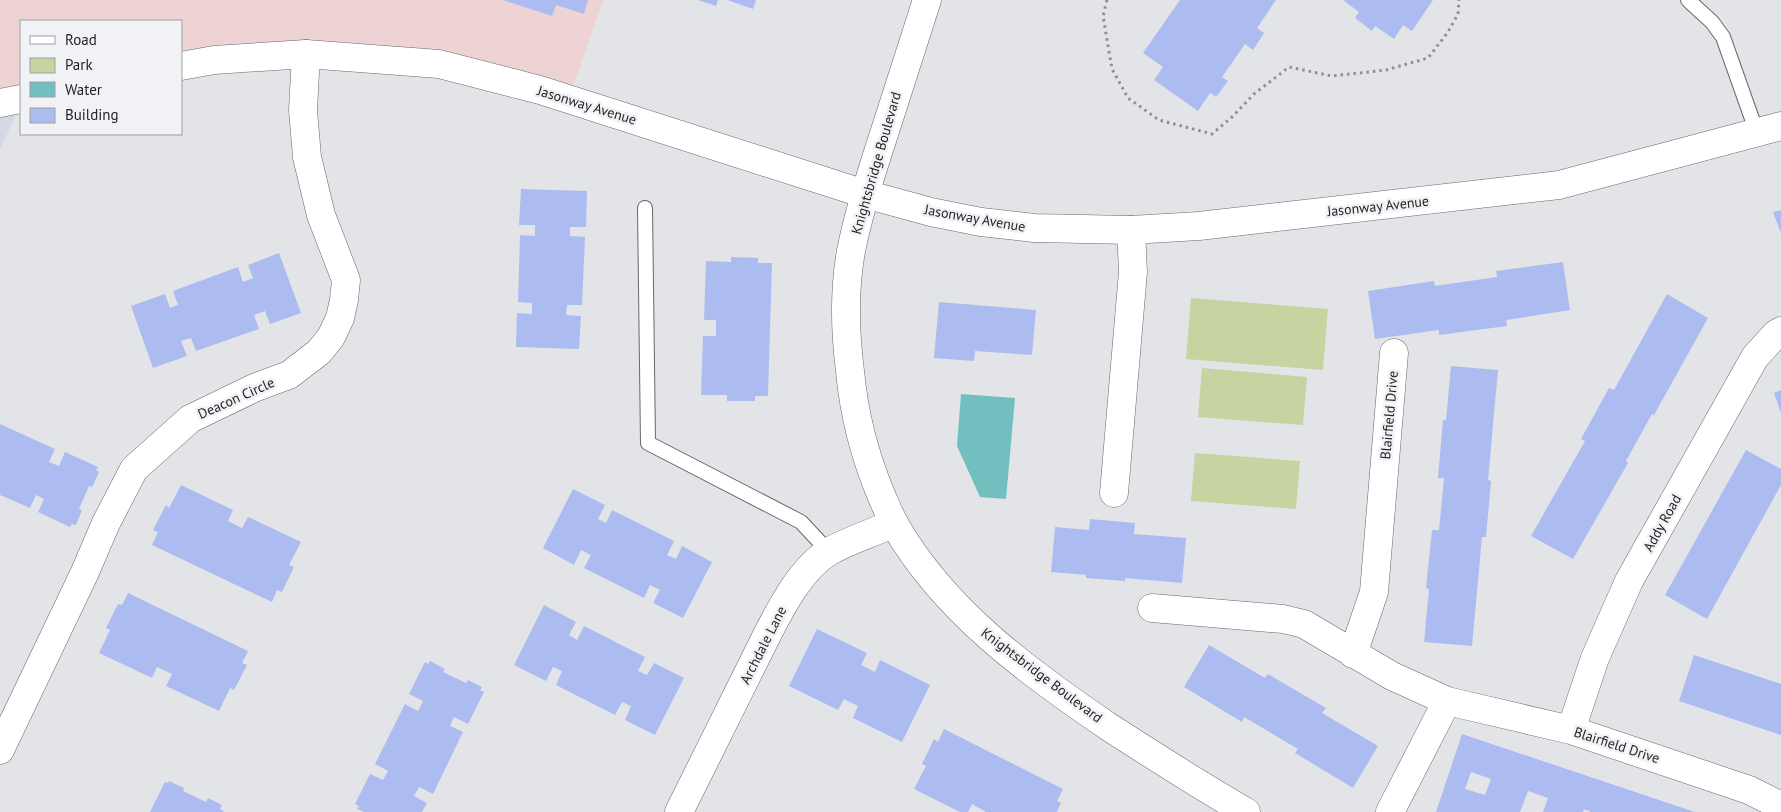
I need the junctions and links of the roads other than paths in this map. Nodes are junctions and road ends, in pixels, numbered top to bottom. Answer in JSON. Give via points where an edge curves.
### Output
{"nodes":[{"id":1,"x":927,"y":0,"type":"edge"},
{"id":2,"x":1688,"y":0,"type":"edge"},
{"id":3,"x":306,"y":54,"type":"junction"},
{"id":4,"x":182,"y":66,"type":"edge"},
{"id":5,"x":20,"y":99,"type":"edge"},
{"id":6,"x":0,"y":103,"type":"edge"},
{"id":7,"x":1769,"y":129,"type":"edge"},
{"id":8,"x":864,"y":194,"type":"junction"},
{"id":9,"x":645,"y":208,"type":"dead end"},
{"id":10,"x":1132,"y":230,"type":"junction"},
{"id":11,"x":1781,"y":331,"type":"edge"},
{"id":12,"x":1394,"y":353,"type":"dead end"},
{"id":13,"x":1114,"y":493,"type":"dead end"},
{"id":14,"x":894,"y":523,"type":"junction"},
{"id":15,"x":829,"y":552,"type":"junction"},
{"id":16,"x":1152,"y":608,"type":"dead end"},
{"id":17,"x":1353,"y":654,"type":"junction"},
{"id":18,"x":1447,"y":700,"type":"junction"},
{"id":19,"x":1571,"y":730,"type":"junction"},
{"id":20,"x":0,"y":750,"type":"edge"},
{"id":21,"x":1781,"y":806,"type":"edge"},
{"id":22,"x":679,"y":812,"type":"edge"},
{"id":23,"x":1246,"y":812,"type":"edge"},
{"id":24,"x":1390,"y":812,"type":"edge"}],
"edges":[{"from":1,"to":8,"type":"street","name":"Knightsbridge Boulevard"},
{"from":2,"to":7,"type":"lane","via":[[1723,37]]},
{"from":3,"to":4,"type":"street","name":"Jasonway Avenue","via":[[214,60]]},
{"from":3,"to":8,"type":"street","name":"Jasonway Avenue","via":[[439,64],[540,90]]},
{"from":3,"to":20,"type":"street","name":"Deacon Circle","via":[[303,110],[307,158],[321,215],[346,280],[340,318],[319,352],[289,375],[190,419],[134,470]]},
{"from":5,"to":6,"type":"street"},
{"from":7,"to":10,"type":"street","name":"Jasonway Avenue","via":[[1559,185],[1199,226]]},
{"from":8,"to":10,"type":"street","name":"Jasonway Avenue","via":[[982,222],[1034,228]]},
{"from":8,"to":14,"type":"street","name":"Knightsbridge Boulevard","via":[[851,252],[846,307],[848,354],[861,437]]},
{"from":9,"to":15,"type":"lane","via":[[648,443],[801,522]]},
{"from":10,"to":13,"type":"street","via":[[1133,272]]},
{"from":11,"to":19,"type":"street","name":"Addy Road","via":[[1755,357],[1629,581],[1595,658]]},
{"from":12,"to":17,"type":"street","name":"Blairfield Drive","via":[[1374,592]]},
{"from":14,"to":15,"type":"street","name":"Archdale Lane"},
{"from":14,"to":23,"type":"street","name":"Knightsbridge Boulevard","via":[[918,561],[944,592],[1003,649],[1068,699]]},
{"from":15,"to":22,"type":"street","name":"Archdale Lane","via":[[804,574],[783,604]]},
{"from":16,"to":17,"type":"street","name":"Blairfield Drive","via":[[1304,624]]},
{"from":17,"to":18,"type":"street","name":"Blairfield Drive","via":[[1392,676]]},
{"from":18,"to":19,"type":"street","name":"Blairfield Drive"},
{"from":18,"to":24,"type":"street"},
{"from":19,"to":21,"type":"street","name":"Blairfield Drive","via":[[1749,790]]}]}
